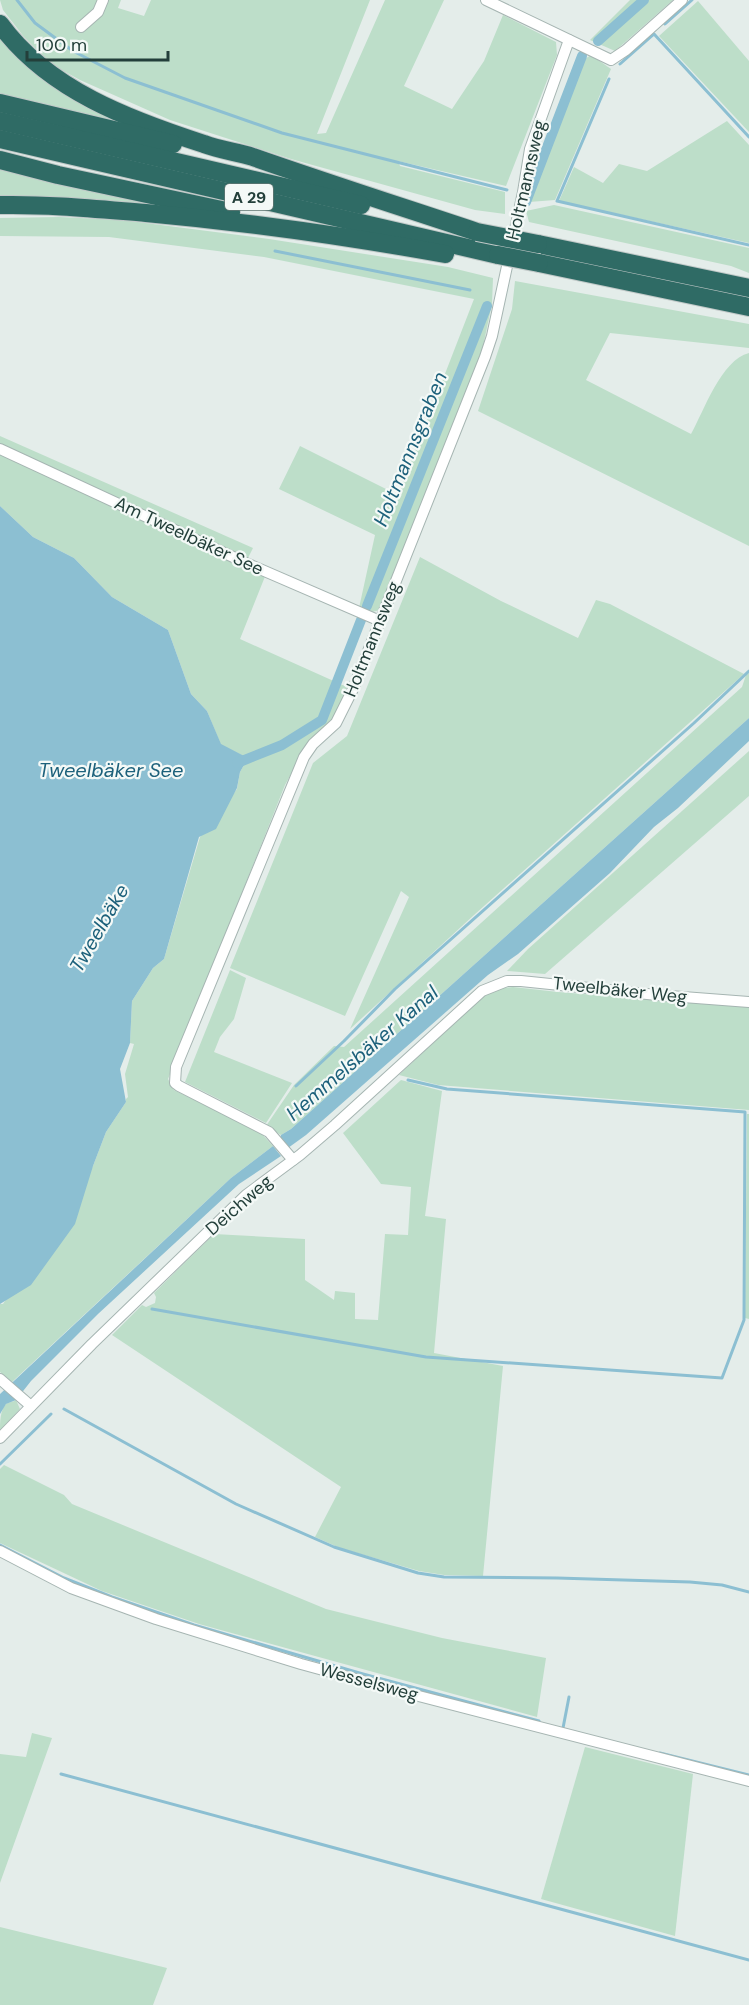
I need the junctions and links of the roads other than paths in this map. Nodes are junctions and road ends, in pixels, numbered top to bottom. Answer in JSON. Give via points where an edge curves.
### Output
{"nodes":[{"id":1,"x":103,"y":0,"type":"edge"},
{"id":2,"x":486,"y":0,"type":"edge"},
{"id":3,"x":682,"y":0,"type":"edge"},
{"id":4,"x":0,"y":24,"type":"edge"},
{"id":5,"x":81,"y":27,"type":"dead end"},
{"id":6,"x":569,"y":40,"type":"junction"},
{"id":7,"x":0,"y":103,"type":"edge"},
{"id":8,"x":0,"y":121,"type":"edge"},
{"id":9,"x":0,"y":139,"type":"edge"},
{"id":10,"x":0,"y":160,"type":"edge"},
{"id":11,"x":286,"y":170,"type":"junction"},
{"id":12,"x":0,"y":205,"type":"edge"},
{"id":13,"x":311,"y":231,"type":"junction"},
{"id":14,"x":477,"y":232,"type":"junction"},
{"id":15,"x":497,"y":259,"type":"junction"},
{"id":16,"x":749,"y":288,"type":"edge"},
{"id":17,"x":749,"y":307,"type":"edge"},
{"id":18,"x":0,"y":449,"type":"edge"},
{"id":19,"x":380,"y":621,"type":"junction"},
{"id":20,"x":491,"y":986,"type":"joint"},
{"id":21,"x":749,"y":1002,"type":"edge"},
{"id":22,"x":293,"y":1160,"type":"junction"},
{"id":23,"x":0,"y":1379,"type":"edge"},
{"id":24,"x":28,"y":1403,"type":"junction"},
{"id":25,"x":0,"y":1438,"type":"edge"},
{"id":26,"x":0,"y":1551,"type":"edge"},
{"id":27,"x":749,"y":1781,"type":"edge"}],
"edges":[{"from":1,"to":5,"type":"street","via":[[98,12]]},
{"from":2,"to":6,"type":"street"},
{"from":3,"to":6,"type":"street","via":[[611,60]]},
{"from":4,"to":11,"type":"highway","via":[[42,68],[72,90],[167,132]]},
{"from":6,"to":19,"type":"street","name":"Holtmannsweg","via":[[530,149],[492,336]]},
{"from":7,"to":11,"type":"highway"},
{"from":8,"to":14,"type":"highway","number":"A 29"},
{"from":9,"to":15,"type":"highway","number":"A 29"},
{"from":10,"to":13,"type":"highway"},
{"from":11,"to":14,"type":"highway"},
{"from":12,"to":13,"type":"highway","via":[[186,216]]},
{"from":13,"to":15,"type":"highway"},
{"from":14,"to":16,"type":"highway","number":"A 29","bridge":true},
{"from":15,"to":17,"type":"highway","number":"A 29","bridge":true},
{"from":18,"to":19,"type":"street","name":"Am Tweelbäker See"},
{"from":19,"to":22,"type":"street","name":"Holtmannsweg","via":[[345,708],[304,757],[176,1067],[179,1086],[269,1132]]},
{"from":20,"to":21,"type":"street","name":"Tweelbäker Weg","via":[[521,981]]},
{"from":20,"to":22,"type":"street","name":"Deichweg"},
{"from":22,"to":24,"type":"street","name":"Deichweg","via":[[246,1195]]},
{"from":23,"to":24,"type":"street"},
{"from":24,"to":25,"type":"street","name":"Deichweg"},
{"from":26,"to":27,"type":"street","name":"Wesselsweg","via":[[71,1588],[301,1664]]}]}
